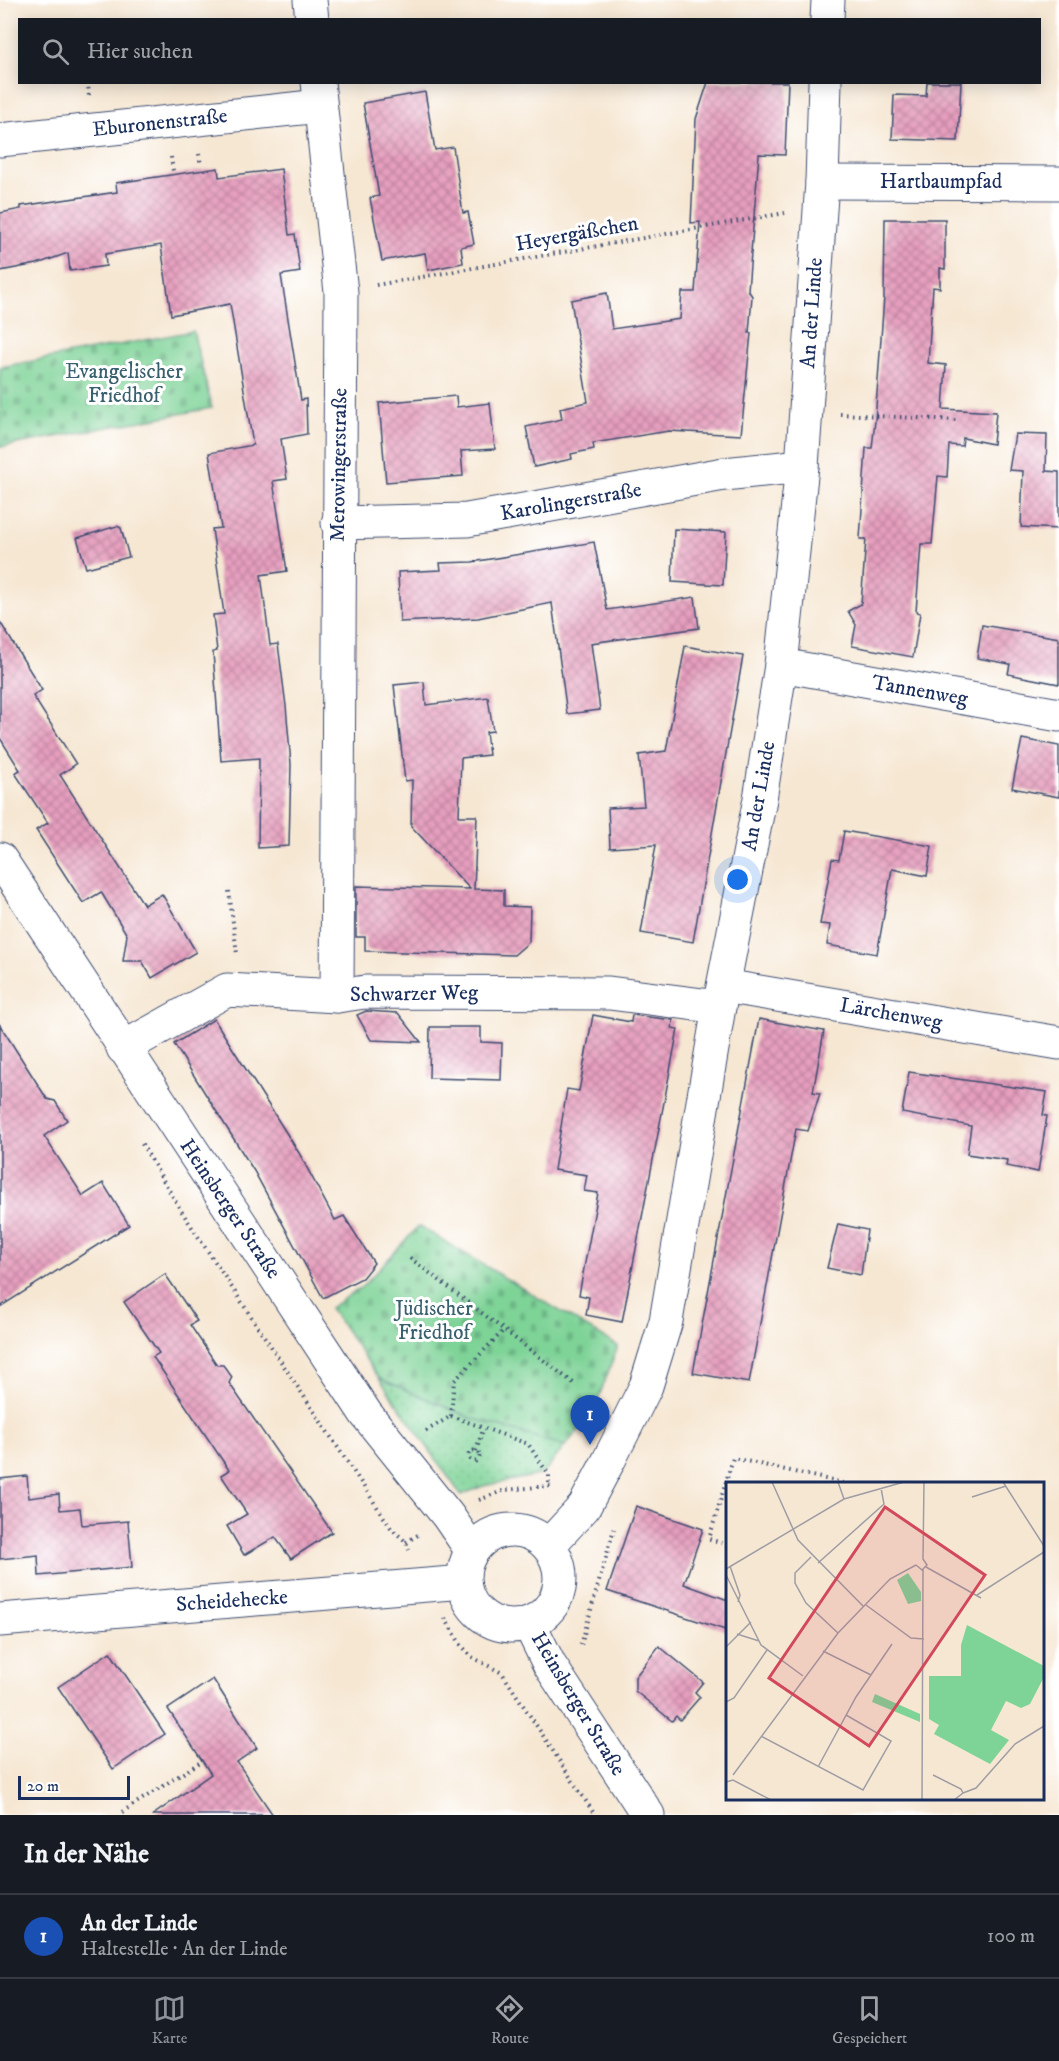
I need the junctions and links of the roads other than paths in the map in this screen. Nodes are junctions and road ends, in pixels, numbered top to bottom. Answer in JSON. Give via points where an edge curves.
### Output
{"nodes":[{"id":1,"x":310,"y":0,"type":"edge"},
{"id":2,"x":828,"y":0,"type":"edge"},
{"id":3,"x":312,"y":18,"type":"edge"},
{"id":4,"x":827,"y":18,"type":"edge"},
{"id":5,"x":825,"y":84,"type":"edge"},
{"id":6,"x":319,"y":94,"type":"edge"},
{"id":7,"x":0,"y":140,"type":"edge"},
{"id":8,"x":822,"y":182,"type":"junction"},
{"id":9,"x":1059,"y":183,"type":"edge"},
{"id":10,"x":802,"y":466,"type":"junction"},
{"id":11,"x":338,"y":523,"type":"junction"},
{"id":12,"x":781,"y":665,"type":"junction"},
{"id":13,"x":1059,"y":715,"type":"edge"},
{"id":14,"x":0,"y":859,"type":"edge"},
{"id":15,"x":491,"y":976,"type":"dead end"},
{"id":16,"x":337,"y":989,"type":"junction"},
{"id":17,"x":721,"y":996,"type":"junction"},
{"id":18,"x":1059,"y":1043,"type":"edge"},
{"id":19,"x":123,"y":1048,"type":"junction"},
{"id":20,"x":549,"y":1545,"type":"junction"},
{"id":21,"x":472,"y":1551,"type":"junction"},
{"id":22,"x":464,"y":1582,"type":"junction"},
{"id":23,"x":0,"y":1620,"type":"edge"},
{"id":24,"x":529,"y":1623,"type":"junction"},
{"id":25,"x":648,"y":1815,"type":"edge"}],
"edges":[{"from":1,"to":3,"type":"street"},
{"from":2,"to":4,"type":"street"},
{"from":5,"to":8,"type":"street","name":"An der Linde"},
{"from":6,"to":7,"type":"street","name":"Eburonenstraße"},
{"from":6,"to":11,"type":"street","name":"Merowingerstraße","via":[[341,292]]},
{"from":8,"to":9,"type":"street","name":"Hartbaumpfad"},
{"from":8,"to":10,"type":"street","name":"An der Linde"},
{"from":10,"to":11,"type":"street","name":"Karolingerstraße","via":[[724,474],[467,520]]},
{"from":10,"to":12,"type":"street","name":"An der Linde"},
{"from":11,"to":16,"type":"street","name":"Merowingerstraße"},
{"from":12,"to":13,"type":"street","name":"Tannenweg"},
{"from":12,"to":17,"type":"street","name":"An der Linde","via":[[760,799]]},
{"from":14,"to":19,"type":"street","name":"Heinsberger Straße"},
{"from":15,"to":16,"type":"street"},
{"from":16,"to":17,"type":"street","name":"Schwarzer Weg"},
{"from":16,"to":19,"type":"street","name":"Schwarzer Weg","via":[[227,990]]},
{"from":17,"to":18,"type":"street","name":"Lärchenweg"},
{"from":17,"to":20,"type":"street","name":"An der Linde","via":[[666,1321],[653,1364],[646,1386],[584,1508]]},
{"from":19,"to":21,"type":"street","name":"Heinsberger Straße","via":[[366,1414]]},
{"from":20,"to":21,"type":"street","via":[[524,1530],[509,1529],[495,1533]]},
{"from":20,"to":24,"type":"street","name":"Heinsberger Straße","via":[[559,1566],[559,1589],[543,1615]]},
{"from":21,"to":22,"type":"street"},
{"from":22,"to":23,"type":"street","name":"Scheidehecke"},
{"from":22,"to":24,"type":"street","name":"Heinsberger Straße","via":[[468,1597],[487,1618],[515,1626]]},
{"from":24,"to":25,"type":"street","name":"Heinsberger Straße","via":[[549,1664]]}]}
